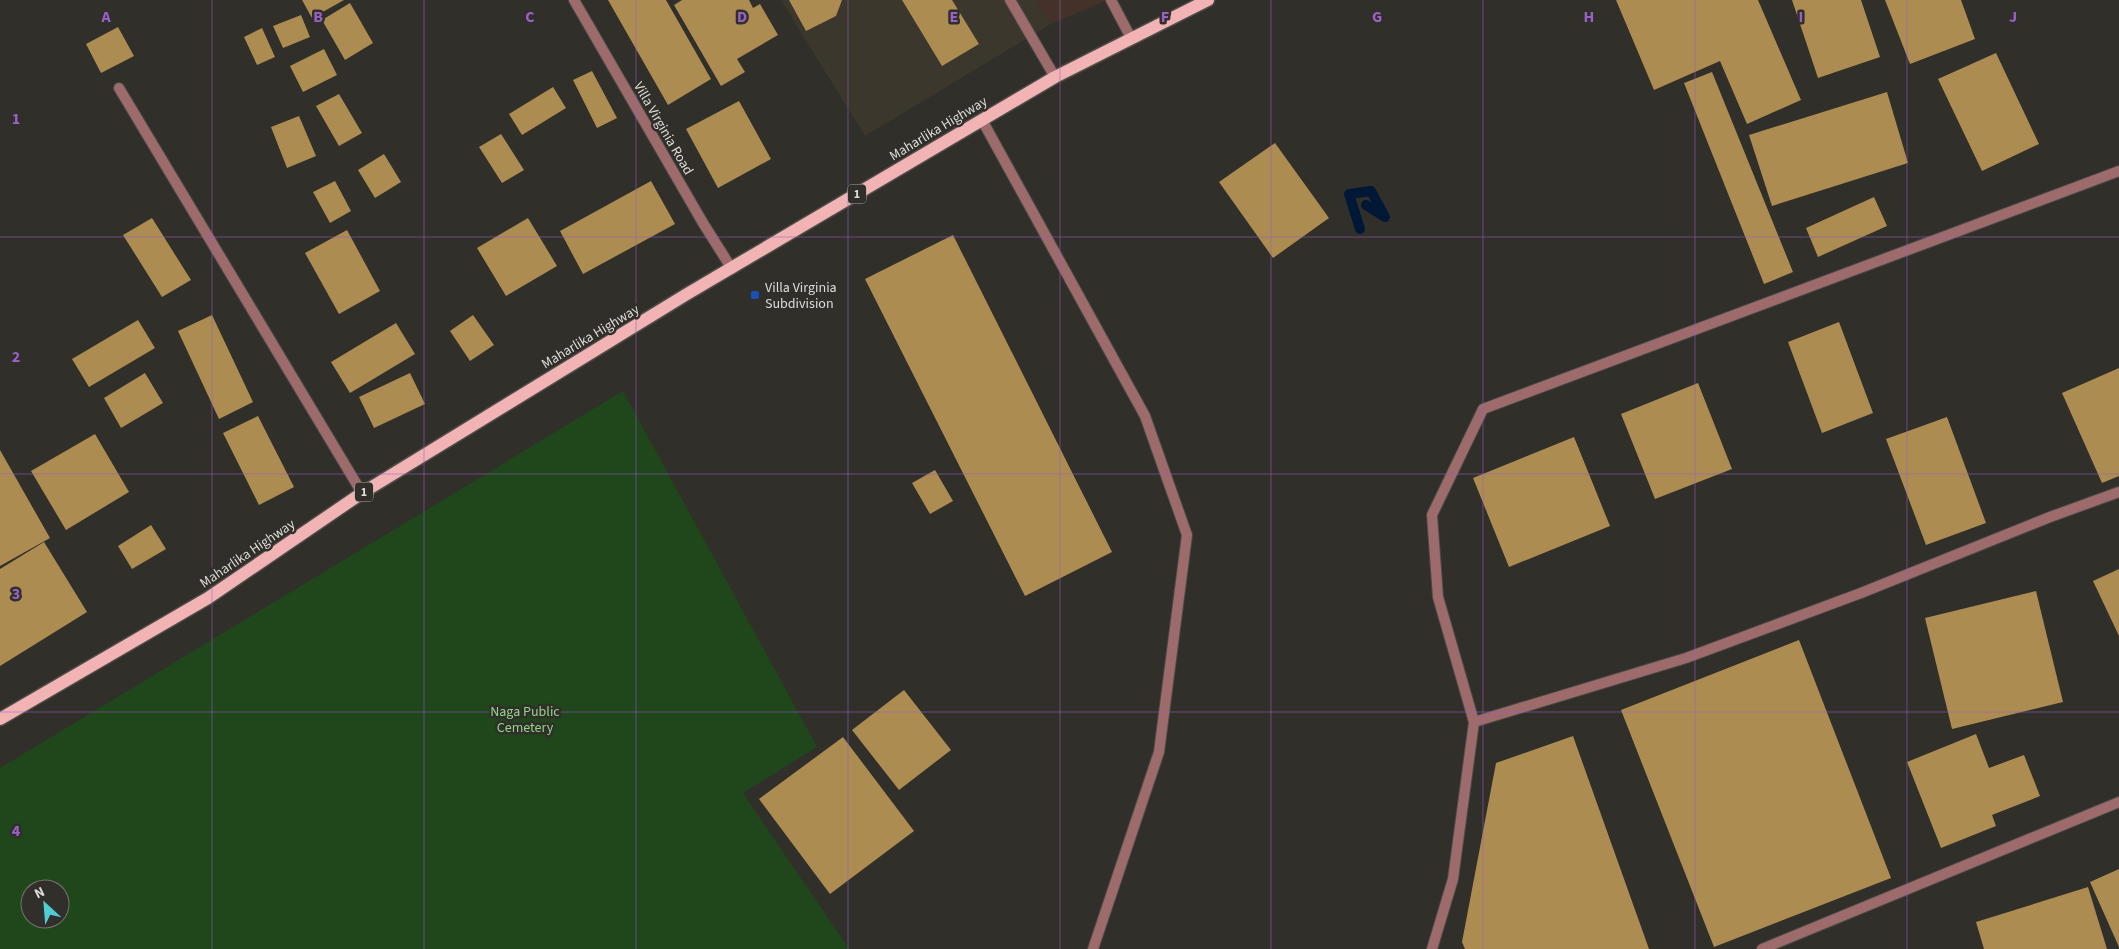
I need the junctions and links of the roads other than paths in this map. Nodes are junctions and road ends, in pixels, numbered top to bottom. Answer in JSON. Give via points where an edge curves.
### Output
{"nodes":[{"id":1,"x":574,"y":0,"type":"edge"},
{"id":2,"x":1010,"y":0,"type":"edge"},
{"id":3,"x":1111,"y":0,"type":"edge"},
{"id":4,"x":1208,"y":0,"type":"edge"},
{"id":5,"x":1131,"y":38,"type":"junction"},
{"id":6,"x":1055,"y":77,"type":"junction"},
{"id":7,"x":119,"y":88,"type":"dead end"},
{"id":8,"x":982,"y":120,"type":"junction"},
{"id":9,"x":2119,"y":171,"type":"edge"},
{"id":10,"x":732,"y":269,"type":"junction"},
{"id":11,"x":2119,"y":492,"type":"edge"},
{"id":12,"x":362,"y":493,"type":"junction"},
{"id":13,"x":0,"y":718,"type":"edge"},
{"id":14,"x":1474,"y":722,"type":"junction"},
{"id":15,"x":2119,"y":802,"type":"edge"},
{"id":16,"x":1093,"y":949,"type":"edge"},
{"id":17,"x":1432,"y":949,"type":"edge"},
{"id":18,"x":1762,"y":949,"type":"edge"}],
"edges":[{"from":1,"to":10,"type":"street","name":"Villa Virginia Road"},
{"from":2,"to":6,"type":"street"},
{"from":3,"to":5,"type":"street"},
{"from":4,"to":5,"type":"main road","name":"Maharlika Highway","number":"1"},
{"from":5,"to":6,"type":"main road","name":"Maharlika Highway","number":"1"},
{"from":6,"to":8,"type":"main road","name":"Maharlika Highway","number":"1"},
{"from":7,"to":12,"type":"street"},
{"from":8,"to":10,"type":"main road","name":"Maharlika Highway","number":"1"},
{"from":8,"to":16,"type":"street","via":[[1145,416],[1187,535],[1159,752]]},
{"from":9,"to":14,"type":"street","via":[[1483,409],[1432,515],[1438,597]]},
{"from":10,"to":12,"type":"main road","name":"Maharlika Highway","number":"1"},
{"from":11,"to":14,"type":"street","via":[[1686,658]]},
{"from":12,"to":13,"type":"main road","name":"Maharlika Highway","number":"1","via":[[208,598]]},
{"from":14,"to":17,"type":"street","via":[[1452,879]]},
{"from":15,"to":18,"type":"street"}]}
